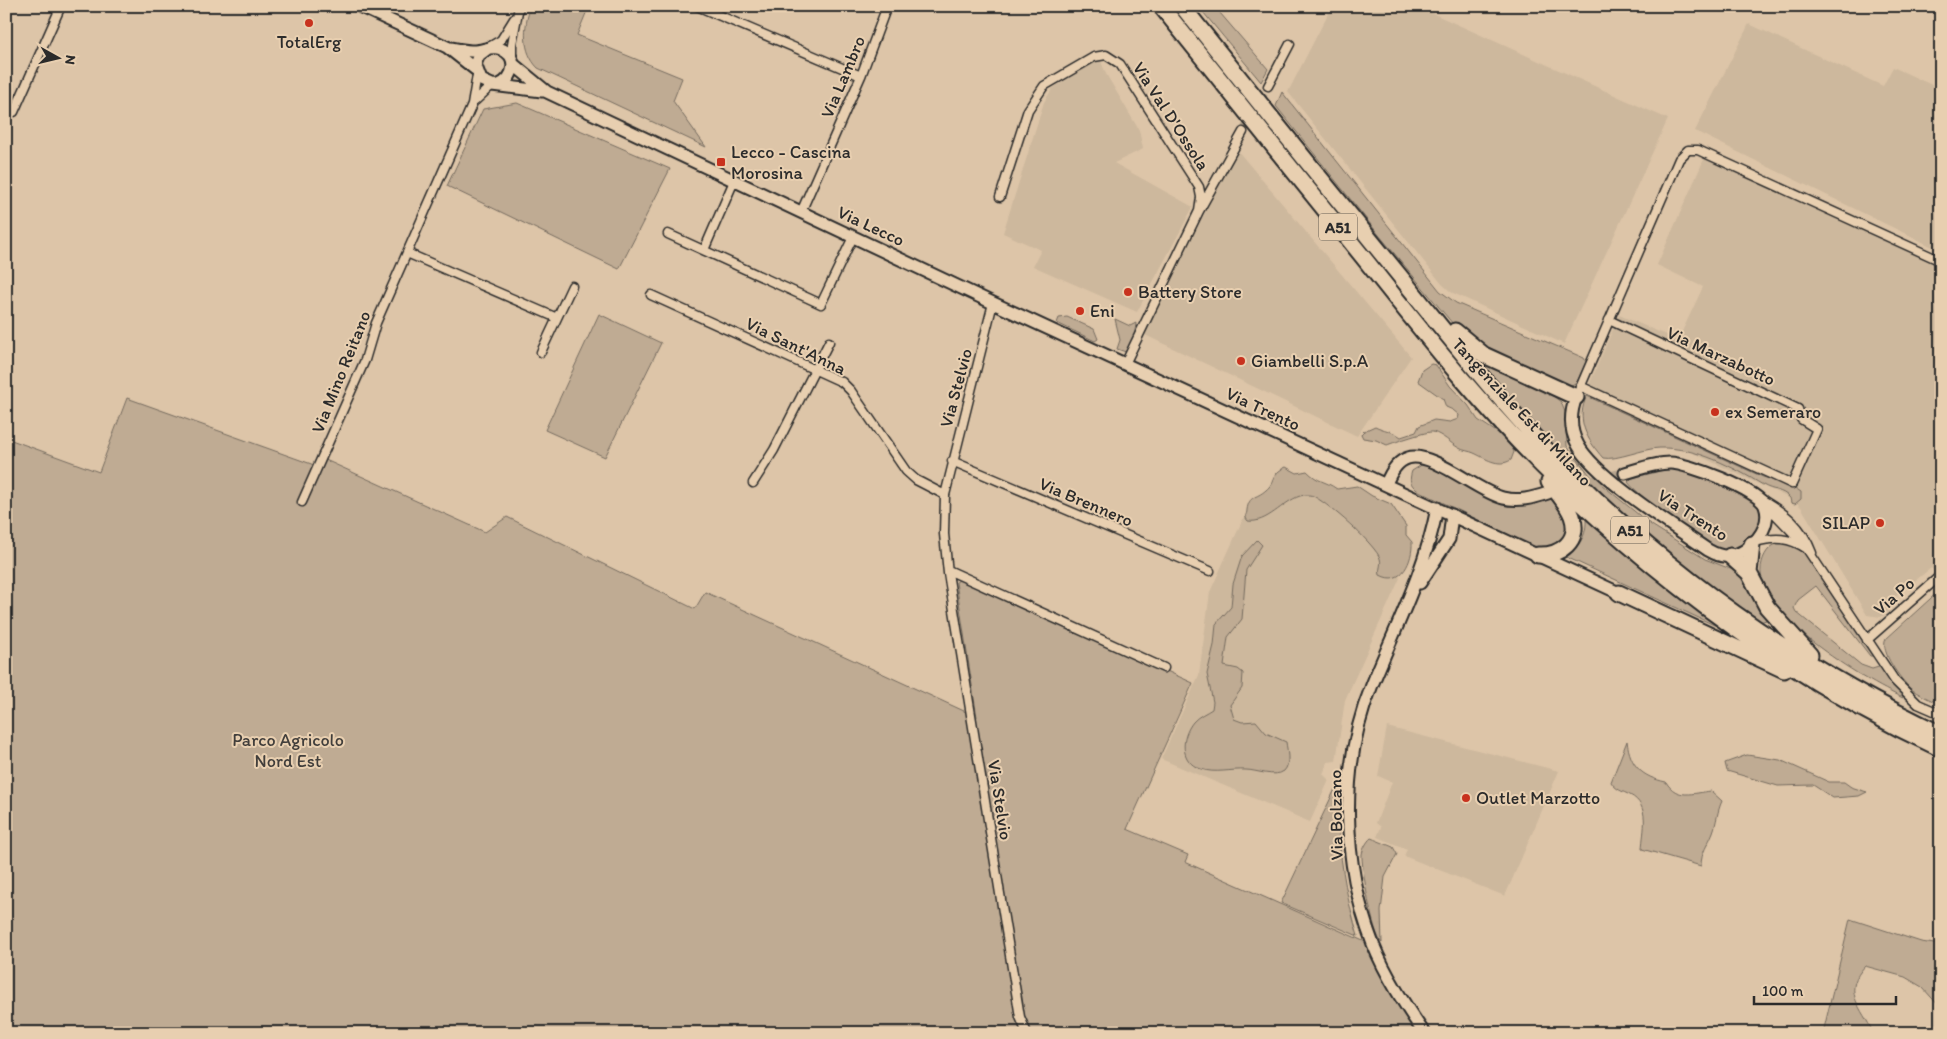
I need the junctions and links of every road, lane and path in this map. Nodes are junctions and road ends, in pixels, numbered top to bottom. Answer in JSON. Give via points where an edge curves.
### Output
{"nodes":[{"id":1,"x":61,"y":6,"type":"edge"},
{"id":2,"x":359,"y":6,"type":"edge"},
{"id":3,"x":519,"y":6,"type":"edge"},
{"id":4,"x":697,"y":6,"type":"edge"},
{"id":5,"x":887,"y":6,"type":"edge"},
{"id":6,"x":1161,"y":6,"type":"edge"},
{"id":7,"x":1182,"y":6,"type":"edge"},
{"id":8,"x":517,"y":15,"type":"junction"},
{"id":9,"x":1290,"y":44,"type":"dead end"},
{"id":10,"x":447,"y":47,"type":"junction"},
{"id":11,"x":487,"y":49,"type":"junction"},
{"id":12,"x":513,"y":63,"type":"junction"},
{"id":13,"x":476,"y":72,"type":"junction"},
{"id":14,"x":861,"y":76,"type":"junction"},
{"id":15,"x":496,"y":85,"type":"junction"},
{"id":16,"x":1268,"y":86,"type":"tunnel mouth"},
{"id":17,"x":547,"y":92,"type":"junction"},
{"id":18,"x":472,"y":105,"type":"junction"},
{"id":19,"x":10,"y":110,"type":"edge"},
{"id":20,"x":1243,"y":132,"type":"tunnel mouth"},
{"id":21,"x":734,"y":181,"type":"junction"},
{"id":22,"x":1000,"y":197,"type":"dead end"},
{"id":23,"x":1199,"y":211,"type":"junction"},
{"id":24,"x":801,"y":212,"type":"junction"},
{"id":25,"x":668,"y":234,"type":"dead end"},
{"id":26,"x":853,"y":237,"type":"junction"},
{"id":27,"x":704,"y":250,"type":"junction"},
{"id":28,"x":407,"y":253,"type":"junction"},
{"id":29,"x":1381,"y":253,"type":"junction"},
{"id":30,"x":1941,"y":261,"type":"edge"},
{"id":31,"x":572,"y":286,"type":"dead end"},
{"id":32,"x":652,"y":295,"type":"dead end"},
{"id":33,"x":992,"y":304,"type":"junction"},
{"id":34,"x":557,"y":318,"type":"junction"},
{"id":35,"x":1609,"y":320,"type":"junction"},
{"id":36,"x":829,"y":342,"type":"dead end"},
{"id":37,"x":541,"y":352,"type":"dead end"},
{"id":38,"x":1125,"y":364,"type":"junction"},
{"id":39,"x":816,"y":369,"type":"junction"},
{"id":40,"x":1578,"y":391,"type":"junction"},
{"id":41,"x":1520,"y":443,"type":"junction"},
{"id":42,"x":952,"y":461,"type":"junction"},
{"id":43,"x":1625,"y":473,"type":"tunnel mouth"},
{"id":44,"x":753,"y":483,"type":"dead end"},
{"id":45,"x":1386,"y":484,"type":"junction"},
{"id":46,"x":1548,"y":493,"type":"dead end"},
{"id":47,"x":945,"y":494,"type":"junction"},
{"id":48,"x":1760,"y":499,"type":"junction"},
{"id":49,"x":302,"y":502,"type":"dead end"},
{"id":50,"x":1437,"y":508,"type":"junction"},
{"id":51,"x":1767,"y":514,"type":"junction"},
{"id":52,"x":1452,"y":515,"type":"junction"},
{"id":53,"x":1752,"y":543,"type":"junction"},
{"id":54,"x":1807,"y":549,"type":"junction"},
{"id":55,"x":1538,"y":555,"type":"junction"},
{"id":56,"x":1730,"y":556,"type":"junction"},
{"id":57,"x":1815,"y":559,"type":"junction"},
{"id":58,"x":948,"y":570,"type":"junction"},
{"id":59,"x":1210,"y":571,"type":"dead end"},
{"id":60,"x":1749,"y":573,"type":"junction"},
{"id":61,"x":1941,"y":575,"type":"edge"},
{"id":62,"x":1413,"y":592,"type":"junction"},
{"id":63,"x":1620,"y":593,"type":"joint"},
{"id":64,"x":1867,"y":640,"type":"junction"},
{"id":65,"x":1164,"y":668,"type":"dead end"},
{"id":66,"x":1825,"y":680,"type":"junction"},
{"id":67,"x":1941,"y":714,"type":"edge"},
{"id":68,"x":1941,"y":734,"type":"edge"},
{"id":69,"x":1941,"y":749,"type":"edge"},
{"id":70,"x":1027,"y":1033,"type":"edge"},
{"id":71,"x":1424,"y":1033,"type":"edge"}],
"edges":[{"from":1,"to":19,"type":"street"},
{"from":2,"to":10,"type":"street","name":"Via Lecco"},
{"from":3,"to":8,"type":"street"},
{"from":4,"to":14,"type":"street"},
{"from":5,"to":14,"type":"street","name":"Via Lambro"},
{"from":6,"to":41,"type":"highway","name":"Tangenziale Est di Milano","number":"A51","via":[[1403,307]]},
{"from":7,"to":29,"type":"highway","name":"Tangenziale Est di Milano","number":"A51"},
{"from":8,"to":11,"type":"street","via":[[501,40]]},
{"from":8,"to":12,"type":"street"},
{"from":9,"to":16,"type":"street"},
{"from":10,"to":11,"type":"street","name":"Via Lecco","via":[[476,51]]},
{"from":10,"to":13,"type":"street","name":"Via Lecco"},
{"from":11,"to":12,"type":"street","name":"Via Lecco","via":[[500,48]]},
{"from":11,"to":13,"type":"street","via":[[479,55]]},
{"from":12,"to":15,"type":"street","via":[[508,79]]},
{"from":12,"to":17,"type":"street","name":"Via Lecco"},
{"from":13,"to":15,"type":"street","name":"Via Lecco","via":[[481,80]]},
{"from":13,"to":18,"type":"street","name":"Via Mino Reitano"},
{"from":14,"to":24,"type":"street","name":"Via Lambro"},
{"from":15,"to":17,"type":"street","name":"Via Lecco"},
{"from":15,"to":18,"type":"street","name":"Via Mino Reitano","via":[[478,95]]},
{"from":17,"to":21,"type":"street","name":"Via Lecco"},
{"from":18,"to":28,"type":"street","name":"Via Mino Reitano"},
{"from":20,"to":23,"type":"street"},
{"from":21,"to":24,"type":"street","name":"Via Lecco"},
{"from":21,"to":27,"type":"street"},
{"from":22,"to":23,"type":"street","name":"Via Val D'Ossola","via":[[1035,97],[1052,80],[1094,57],[1106,55],[1120,64],[1199,186]]},
{"from":23,"to":38,"type":"street"},
{"from":24,"to":26,"type":"street","name":"Via Lecco"},
{"from":25,"to":27,"type":"street"},
{"from":26,"to":27,"type":"street","via":[[821,304]]},
{"from":26,"to":33,"type":"street","name":"Via Lecco"},
{"from":28,"to":34,"type":"street"},
{"from":28,"to":49,"type":"street","name":"Via Mino Reitano","via":[[376,323],[361,369]]},
{"from":29,"to":40,"type":"highway","via":[[1469,345],[1493,359]]},
{"from":29,"to":66,"type":"highway","name":"Tangenziale Est di Milano","number":"A51","via":[[1484,380],[1580,484],[1658,555]]},
{"from":30,"to":35,"type":"street","via":[[1698,150],[1688,150],[1679,160]]},
{"from":31,"to":34,"type":"street"},
{"from":32,"to":39,"type":"street","name":"Via Sant'Anna"},
{"from":33,"to":38,"type":"street","name":"Via Trento"},
{"from":33,"to":42,"type":"street","name":"Via Stelvio"},
{"from":34,"to":37,"type":"street"},
{"from":35,"to":40,"type":"street"},
{"from":35,"to":40,"type":"street","name":"Via Marzabotto","via":[[1798,409],[1801,420],[1817,430],[1792,484]]},
{"from":36,"to":39,"type":"street"},
{"from":38,"to":45,"type":"street","name":"Via Trento"},
{"from":39,"to":44,"type":"street"},
{"from":39,"to":47,"type":"street","name":"Via Sant'Anna","via":[[842,382],[851,391],[906,471],[916,480]]},
{"from":40,"to":56,"type":"street","name":"Via Trento","via":[[1571,426],[1578,445],[1589,460],[1708,550],[1716,555]]},
{"from":41,"to":55,"type":"highway","via":[[1568,508],[1574,523],[1570,542],[1563,550]]},
{"from":41,"to":66,"type":"highway","name":"Tangenziale Est di Milano","number":"A51","via":[[1622,541],[1737,630]]},
{"from":42,"to":47,"type":"street","name":"Via Stelvio"},
{"from":42,"to":59,"type":"street","name":"Via Brennero"},
{"from":43,"to":48,"type":"street","name":"Via Trento","via":[[1659,464],[1679,464]]},
{"from":45,"to":46,"type":"street","via":[[1401,461],[1415,457],[1430,461],[1502,498],[1521,500]]},
{"from":45,"to":50,"type":"street","name":"Via Trento"},
{"from":47,"to":58,"type":"street","name":"Via Stelvio","via":[[944,534]]},
{"from":48,"to":51,"type":"street"},
{"from":48,"to":57,"type":"street","via":[[1791,518],[1808,542]]},
{"from":50,"to":52,"type":"street","name":"Via Trento"},
{"from":50,"to":62,"type":"street"},
{"from":51,"to":53,"type":"street","name":"Via Trento","via":[[1764,529]]},
{"from":51,"to":54,"type":"street","via":[[1774,513],[1780,517]]},
{"from":52,"to":55,"type":"street","name":"Via Trento"},
{"from":52,"to":62,"type":"street","via":[[1450,539]]},
{"from":53,"to":54,"type":"street","via":[[1784,538],[1794,540]]},
{"from":53,"to":56,"type":"street","name":"Via Trento","via":[[1743,552]]},
{"from":53,"to":60,"type":"highway"},
{"from":54,"to":57,"type":"street"},
{"from":55,"to":63,"type":"street","name":"Via Trento"},
{"from":56,"to":60,"type":"highway"},
{"from":57,"to":64,"type":"street"},
{"from":58,"to":65,"type":"street"},
{"from":58,"to":70,"type":"street","name":"Via Stelvio","via":[[1020,1017]]},
{"from":60,"to":66,"type":"highway","via":[[1767,607]]},
{"from":61,"to":64,"type":"street","name":"Via Po"},
{"from":62,"to":71,"type":"street","name":"Via Bolzano","via":[[1362,713],[1351,771],[1349,819],[1354,872],[1371,937],[1393,983]]},
{"from":63,"to":66,"type":"highway","via":[[1739,650]]},
{"from":64,"to":67,"type":"street","via":[[1908,696]]},
{"from":66,"to":68,"type":"highway","name":"Tangenziale Est di Milano","number":"A51"},
{"from":66,"to":69,"type":"highway","name":"Tangenziale Est di Milano","number":"A51"}]}
